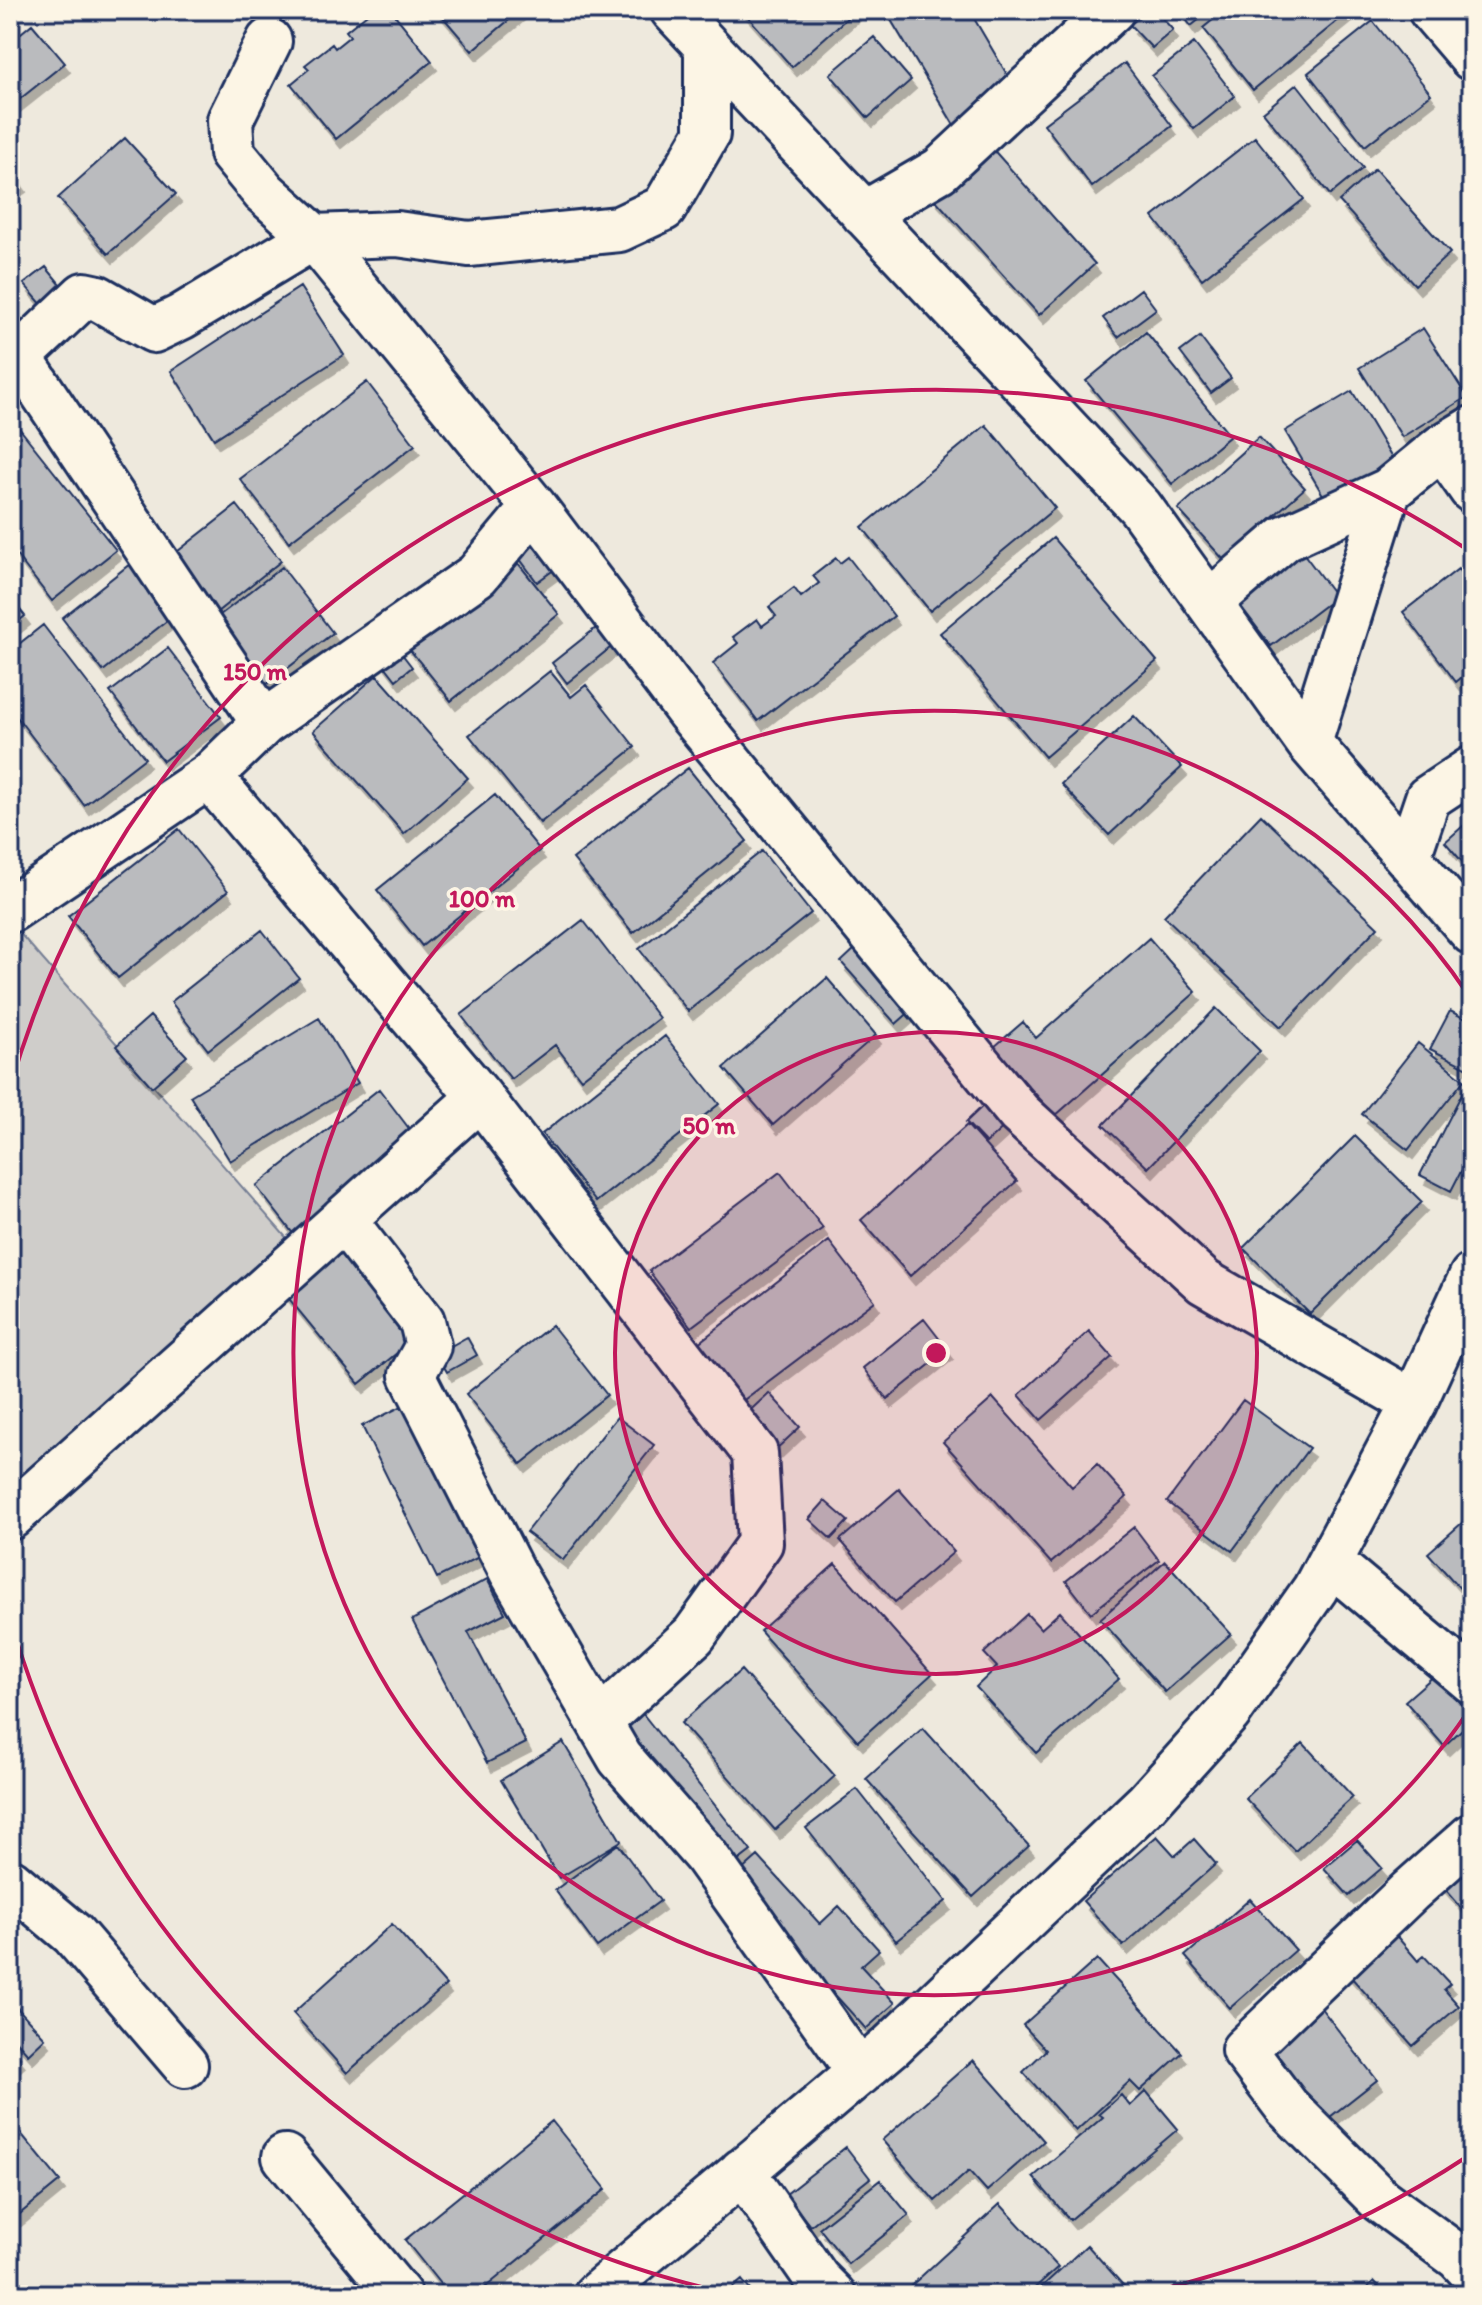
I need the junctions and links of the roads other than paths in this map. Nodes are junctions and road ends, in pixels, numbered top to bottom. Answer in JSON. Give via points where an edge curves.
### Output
{"nodes":[{"id":1,"x":1112,"y":10,"type":"edge"},
{"id":2,"x":1431,"y":10,"type":"edge"},
{"id":3,"x":693,"y":23,"type":"edge"},
{"id":4,"x":269,"y":41,"type":"dead end"},
{"id":5,"x":1472,"y":58,"type":"edge"},
{"id":6,"x":864,"y":214,"type":"junction"},
{"id":7,"x":314,"y":237,"type":"junction"},
{"id":8,"x":14,"y":361,"type":"edge"},
{"id":9,"x":1457,"y":438,"type":"edge"},
{"id":10,"x":1472,"y":490,"type":"edge"},
{"id":11,"x":1388,"y":491,"type":"junction"},
{"id":12,"x":534,"y":507,"type":"junction"},
{"id":13,"x":1209,"y":603,"type":"junction"},
{"id":14,"x":264,"y":723,"type":"junction"},
{"id":15,"x":1309,"y":743,"type":"junction"},
{"id":16,"x":1472,"y":769,"type":"edge"},
{"id":17,"x":209,"y":776,"type":"junction"},
{"id":18,"x":1408,"y":857,"type":"junction"},
{"id":19,"x":10,"y":910,"type":"edge"},
{"id":20,"x":1472,"y":932,"type":"edge"},
{"id":21,"x":480,"y":1097,"type":"junction"},
{"id":22,"x":343,"y":1219,"type":"junction"},
{"id":23,"x":1472,"y":1276,"type":"edge"},
{"id":24,"x":1414,"y":1403,"type":"junction"},
{"id":25,"x":10,"y":1517,"type":"edge"},
{"id":26,"x":1330,"y":1562,"type":"junction"},
{"id":27,"x":1472,"y":1681,"type":"edge"},
{"id":28,"x":600,"y":1721,"type":"junction"},
{"id":29,"x":1472,"y":1836,"type":"edge"},
{"id":30,"x":10,"y":1881,"type":"edge"},
{"id":31,"x":185,"y":2065,"type":"dead end"},
{"id":32,"x":860,"y":2073,"type":"junction"},
{"id":33,"x":285,"y":2157,"type":"dead end"},
{"id":34,"x":742,"y":2171,"type":"junction"},
{"id":35,"x":1467,"y":2252,"type":"edge"},
{"id":36,"x":399,"y":2295,"type":"edge"},
{"id":37,"x":596,"y":2295,"type":"edge"},
{"id":38,"x":833,"y":2295,"type":"edge"}],
"edges":[{"from":1,"to":6,"type":"street","via":[[940,170]]},
{"from":2,"to":5,"type":"street"},
{"from":3,"to":6,"type":"street"},
{"from":3,"to":7,"type":"street","via":[[707,134],[664,208],[619,229],[469,244],[397,234]]},
{"from":4,"to":7,"type":"street","via":[[230,120],[232,153],[264,192]]},
{"from":6,"to":13,"type":"street","via":[[1140,507]]},
{"from":7,"to":8,"type":"street","via":[[154,330],[84,295]]},
{"from":7,"to":12,"type":"street"},
{"from":8,"to":14,"type":"street"},
{"from":9,"to":10,"type":"street"},
{"from":9,"to":11,"type":"street"},
{"from":11,"to":13,"type":"street","via":[[1285,538]]},
{"from":11,"to":15,"type":"street"},
{"from":12,"to":14,"type":"street","via":[[477,575]]},
{"from":12,"to":24,"type":"street","via":[[688,711],[1019,1113],[1204,1282]]},
{"from":13,"to":15,"type":"street"},
{"from":14,"to":17,"type":"street"},
{"from":15,"to":18,"type":"street"},
{"from":16,"to":18,"type":"street","via":[[1428,798]]},
{"from":17,"to":19,"type":"street"},
{"from":17,"to":21,"type":"street"},
{"from":18,"to":20,"type":"street"},
{"from":21,"to":22,"type":"street"},
{"from":21,"to":28,"type":"street","via":[[755,1453],[760,1543],[694,1635]]},
{"from":22,"to":25,"type":"street"},
{"from":22,"to":28,"type":"street","via":[[422,1321],[428,1346],[412,1375],[512,1572]]},
{"from":23,"to":24,"type":"street"},
{"from":24,"to":26,"type":"street"},
{"from":26,"to":27,"type":"street"},
{"from":26,"to":32,"type":"street","via":[[1229,1712],[1147,1803]]},
{"from":28,"to":32,"type":"street","via":[[620,1758],[705,1855]]},
{"from":29,"to":35,"type":"street","via":[[1244,2050],[1287,2107],[1380,2200]]},
{"from":30,"to":31,"type":"street","via":[[73,1934]]},
{"from":32,"to":34,"type":"street"},
{"from":33,"to":36,"type":"street"},
{"from":34,"to":37,"type":"street"},
{"from":34,"to":38,"type":"street"}]}
